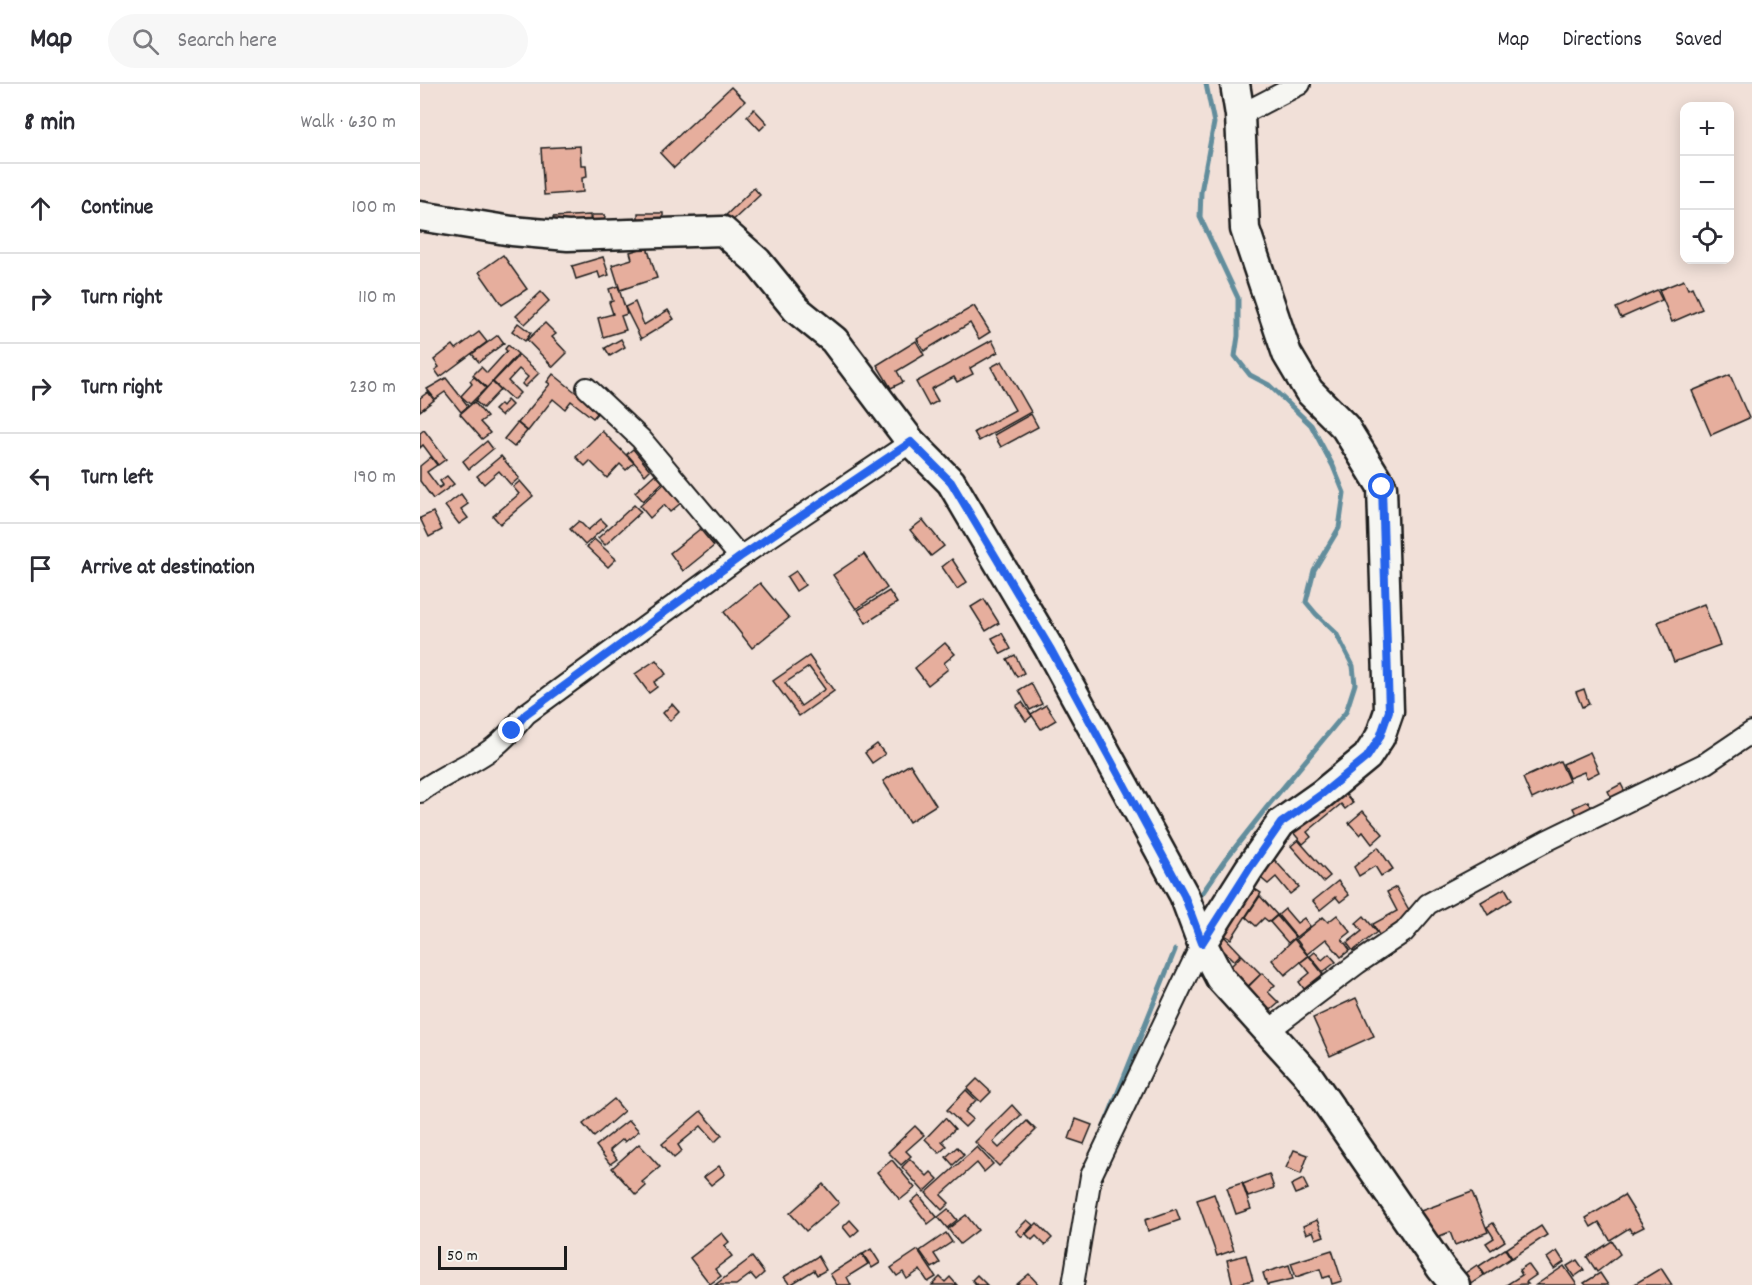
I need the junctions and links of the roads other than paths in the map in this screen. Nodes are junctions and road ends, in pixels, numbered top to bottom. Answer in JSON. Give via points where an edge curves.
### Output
{"nodes":[{"id":1,"x":1235,"y":84,"type":"edge"},
{"id":2,"x":1300,"y":84,"type":"edge"},
{"id":3,"x":1240,"y":116,"type":"junction"},
{"id":4,"x":420,"y":216,"type":"edge"},
{"id":5,"x":587,"y":388,"type":"dead end"},
{"id":6,"x":911,"y":442,"type":"junction"},
{"id":7,"x":740,"y":557,"type":"junction"},
{"id":8,"x":1752,"y":732,"type":"edge"},
{"id":9,"x":420,"y":792,"type":"edge"},
{"id":10,"x":1202,"y":943,"type":"junction"},
{"id":11,"x":1268,"y":1031,"type":"junction"},
{"id":12,"x":1073,"y":1285,"type":"edge"},
{"id":13,"x":1455,"y":1285,"type":"edge"}],
"edges":[{"from":1,"to":3,"type":"street"},
{"from":2,"to":3,"type":"street"},
{"from":3,"to":10,"type":"street","via":[[1245,229],[1287,354],[1309,391],[1345,427],[1382,487],[1389,711],[1380,737],[1367,757],[1281,823]]},
{"from":4,"to":6,"type":"street","via":[[568,236],[723,231],[757,261],[797,310],[834,340]]},
{"from":5,"to":7,"type":"street","via":[[641,439]]},
{"from":6,"to":7,"type":"street"},
{"from":6,"to":10,"type":"street","via":[[951,482],[1050,648],[1184,895]]},
{"from":7,"to":9,"type":"street","via":[[526,714],[493,749]]},
{"from":8,"to":11,"type":"street","via":[[1706,763],[1428,904],[1404,932]]},
{"from":10,"to":11,"type":"street","via":[[1220,978]]},
{"from":10,"to":12,"type":"street","via":[[1091,1176]]},
{"from":11,"to":13,"type":"street","via":[[1307,1074]]}]}
